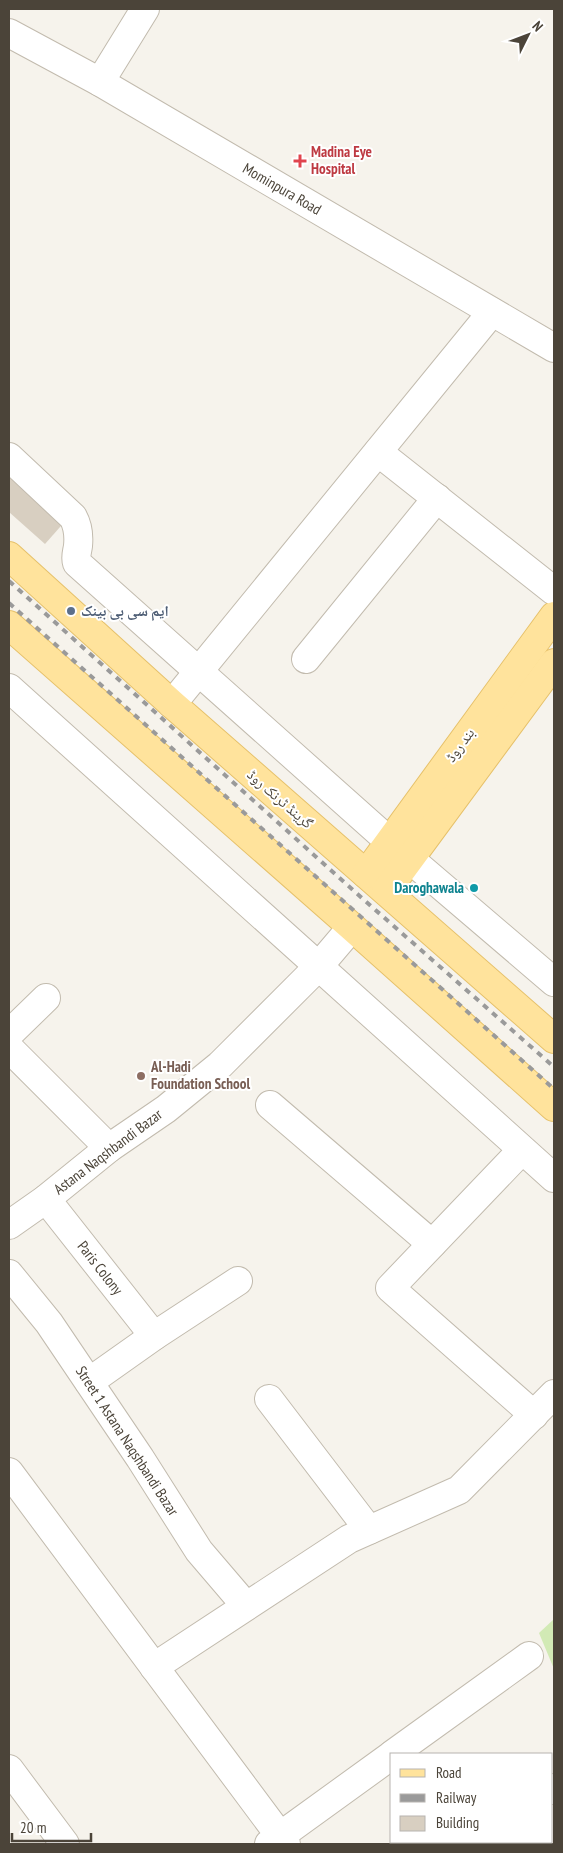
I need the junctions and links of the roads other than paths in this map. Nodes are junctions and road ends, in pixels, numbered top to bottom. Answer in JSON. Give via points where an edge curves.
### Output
{"nodes":[{"id":1,"x":145,"y":9,"type":"edge"},
{"id":2,"x":9,"y":33,"type":"edge"},
{"id":3,"x":100,"y":82,"type":"junction"},
{"id":4,"x":492,"y":312,"type":"junction"},
{"id":5,"x":554,"y":348,"type":"edge"},
{"id":6,"x":378,"y":452,"type":"junction"},
{"id":7,"x":9,"y":457,"type":"edge"},
{"id":8,"x":437,"y":498,"type":"junction"},
{"id":9,"x":9,"y":556,"type":"edge"},
{"id":10,"x":554,"y":591,"type":"edge"},
{"id":11,"x":554,"y":616,"type":"edge"},
{"id":12,"x":9,"y":625,"type":"edge"},
{"id":13,"x":306,"y":659,"type":"dead end"},
{"id":14,"x":197,"y":672,"type":"junction"},
{"id":15,"x":550,"y":677,"type":"edge"},
{"id":16,"x":9,"y":688,"type":"edge"},
{"id":17,"x":172,"y":704,"type":"junction"},
{"id":18,"x":400,"y":850,"type":"junction"},
{"id":19,"x":376,"y":883,"type":"junction"},
{"id":20,"x":352,"y":927,"type":"junction"},
{"id":21,"x":318,"y":967,"type":"junction"},
{"id":22,"x":554,"y":982,"type":"edge"},
{"id":23,"x":46,"y":998,"type":"dead end"},
{"id":24,"x":9,"y":1034,"type":"edge"},
{"id":25,"x":554,"y":1039,"type":"edge"},
{"id":26,"x":9,"y":1048,"type":"edge"},
{"id":27,"x":270,"y":1105,"type":"dead end"},
{"id":28,"x":554,"y":1107,"type":"edge"},
{"id":29,"x":109,"y":1148,"type":"junction"},
{"id":30,"x":522,"y":1150,"type":"junction"},
{"id":31,"x":554,"y":1178,"type":"edge"},
{"id":32,"x":46,"y":1199,"type":"junction"},
{"id":33,"x":9,"y":1225,"type":"edge"},
{"id":34,"x":432,"y":1244,"type":"junction"},
{"id":35,"x":9,"y":1274,"type":"edge"},
{"id":36,"x":238,"y":1281,"type":"dead end"},
{"id":37,"x":154,"y":1336,"type":"junction"},
{"id":38,"x":89,"y":1382,"type":"junction"},
{"id":39,"x":554,"y":1394,"type":"edge"},
{"id":40,"x":269,"y":1398,"type":"dead end"},
{"id":41,"x":534,"y":1415,"type":"junction"},
{"id":42,"x":9,"y":1472,"type":"edge"},
{"id":43,"x":369,"y":1530,"type":"junction"},
{"id":44,"x":246,"y":1606,"type":"junction"},
{"id":45,"x":530,"y":1656,"type":"dead end"},
{"id":46,"x":154,"y":1667,"type":"junction"},
{"id":47,"x":395,"y":1753,"type":"edge"},
{"id":48,"x":390,"y":1757,"type":"edge"},
{"id":49,"x":9,"y":1769,"type":"edge"},
{"id":50,"x":278,"y":1842,"type":"edge"},
{"id":51,"x":65,"y":1844,"type":"edge"}],
"edges":[{"from":1,"to":3,"type":"street"},
{"from":2,"to":3,"type":"street","name":"Mominpura Road"},
{"from":3,"to":4,"type":"street","name":"Mominpura Road"},
{"from":4,"to":5,"type":"street","name":"Mominpura Road"},
{"from":4,"to":6,"type":"street"},
{"from":6,"to":8,"type":"street"},
{"from":6,"to":14,"type":"street"},
{"from":7,"to":14,"type":"street","via":[[73,517],[78,529],[77,563]]},
{"from":8,"to":10,"type":"street"},
{"from":8,"to":13,"type":"street"},
{"from":9,"to":17,"type":"main road","name":"گرینڈ ٹرنک روڈ"},
{"from":11,"to":18,"type":"main road","name":"بند روڈ"},
{"from":12,"to":20,"type":"main road"},
{"from":14,"to":17,"type":"street"},
{"from":14,"to":18,"type":"street"},
{"from":15,"to":18,"type":"main road","name":"بند روڈ"},
{"from":16,"to":21,"type":"street"},
{"from":17,"to":19,"type":"main road","name":"گرینڈ ٹرنک روڈ"},
{"from":18,"to":19,"type":"main road","name":"بند روڈ"},
{"from":18,"to":22,"type":"street"},
{"from":19,"to":25,"type":"main road","name":"گرینڈ ٹرنک روڈ"},
{"from":20,"to":21,"type":"street","name":"Astana Naqshbandi Bazar"},
{"from":20,"to":28,"type":"main road"},
{"from":21,"to":29,"type":"street","name":"Astana Naqshbandi Bazar","via":[[220,1065],[166,1109]]},
{"from":21,"to":30,"type":"street"},
{"from":23,"to":24,"type":"street"},
{"from":26,"to":29,"type":"street"},
{"from":27,"to":34,"type":"street"},
{"from":29,"to":32,"type":"street","name":"Astana Naqshbandi Bazar"},
{"from":30,"to":31,"type":"street"},
{"from":30,"to":34,"type":"street"},
{"from":32,"to":33,"type":"street","name":"Astana Naqshbandi Bazar"},
{"from":32,"to":37,"type":"street","name":"Paris Colony"},
{"from":34,"to":41,"type":"street","via":[[390,1288]]},
{"from":35,"to":38,"type":"street","name":"Street 1 Astana Naqshbandi Bazar","via":[[49,1323]]},
{"from":36,"to":37,"type":"street"},
{"from":37,"to":38,"type":"street"},
{"from":38,"to":44,"type":"street","name":"Street 1 Astana Naqshbandi Bazar","via":[[199,1551]]},
{"from":39,"to":41,"type":"street"},
{"from":40,"to":43,"type":"street"},
{"from":41,"to":43,"type":"street","via":[[459,1490]]},
{"from":42,"to":46,"type":"street"},
{"from":43,"to":44,"type":"street","via":[[349,1539]]},
{"from":44,"to":46,"type":"street"},
{"from":45,"to":47,"type":"street"},
{"from":46,"to":50,"type":"street"},
{"from":48,"to":50,"type":"street"},
{"from":49,"to":51,"type":"street"}]}
